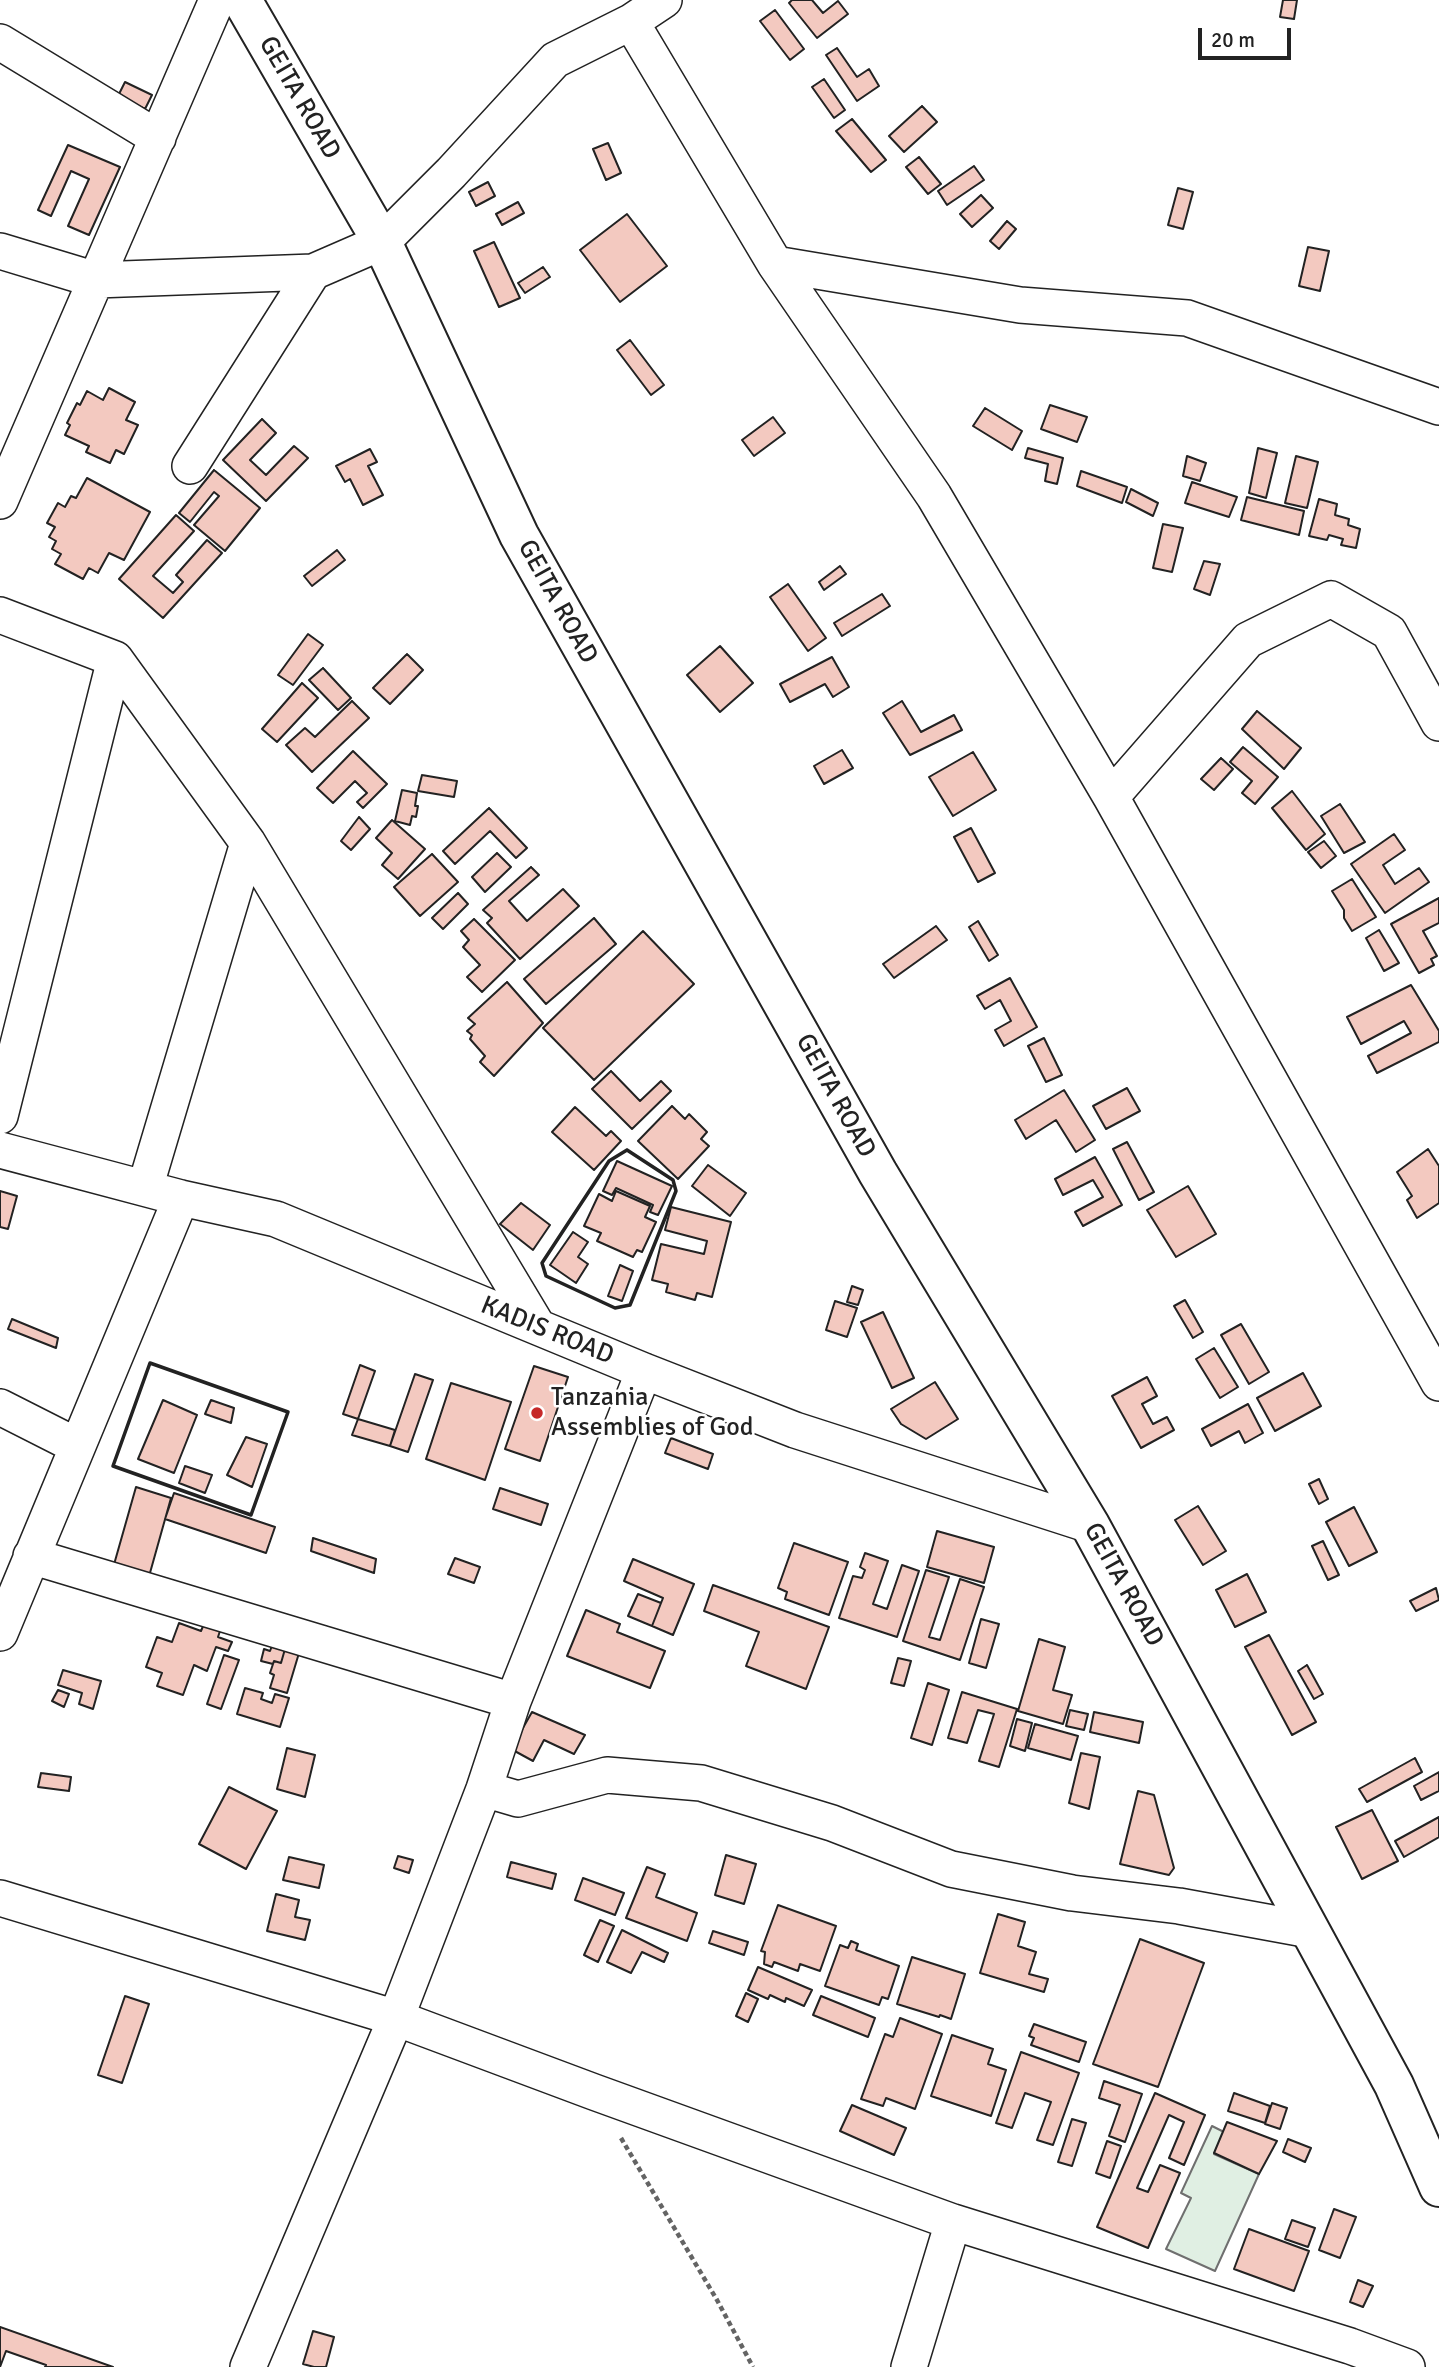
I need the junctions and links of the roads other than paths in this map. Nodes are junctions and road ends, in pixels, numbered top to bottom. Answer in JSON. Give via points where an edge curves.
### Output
{"nodes":[{"id":1,"x":218,"y":0,"type":"edge"},
{"id":2,"x":242,"y":0,"type":"edge"},
{"id":3,"x":664,"y":0,"type":"edge"},
{"id":4,"x":631,"y":22,"type":"junction"},
{"id":5,"x":0,"y":42,"type":"edge"},
{"id":6,"x":158,"y":138,"type":"junction"},
{"id":7,"x":382,"y":242,"type":"junction"},
{"id":8,"x":0,"y":251,"type":"edge"},
{"id":9,"x":775,"y":264,"type":"junction"},
{"id":10,"x":313,"y":272,"type":"junction"},
{"id":11,"x":96,"y":280,"type":"junction"},
{"id":12,"x":1439,"y":407,"type":"edge"},
{"id":13,"x":190,"y":466,"type":"dead end"},
{"id":14,"x":0,"y":501,"type":"edge"},
{"id":15,"x":0,"y":615,"type":"edge"},
{"id":16,"x":115,"y":659,"type":"junction"},
{"id":17,"x":1439,"y":723,"type":"edge"},
{"id":18,"x":1111,"y":797,"type":"junction"},
{"id":19,"x":248,"y":843,"type":"junction"},
{"id":20,"x":0,"y":1116,"type":"edge"},
{"id":21,"x":0,"y":1150,"type":"edge"},
{"id":22,"x":145,"y":1188,"type":"junction"},
{"id":23,"x":181,"y":1198,"type":"junction"},
{"id":24,"x":538,"y":1327,"type":"junction"},
{"id":25,"x":644,"y":1371,"type":"junction"},
{"id":26,"x":1439,"y":1383,"type":"edge"},
{"id":27,"x":0,"y":1407,"type":"edge"},
{"id":28,"x":77,"y":1446,"type":"junction"},
{"id":29,"x":1090,"y":1525,"type":"junction"},
{"id":30,"x":31,"y":1556,"type":"junction"},
{"id":31,"x":0,"y":1633,"type":"edge"},
{"id":32,"x":513,"y":1701,"type":"junction"},
{"id":33,"x":484,"y":1789,"type":"junction"},
{"id":34,"x":0,"y":1898,"type":"edge"},
{"id":35,"x":1310,"y":1930,"type":"junction"},
{"id":36,"x":396,"y":2018,"type":"junction"},
{"id":37,"x":1439,"y":2187,"type":"edge"},
{"id":38,"x":953,"y":2222,"type":"junction"},
{"id":39,"x":248,"y":2367,"type":"edge"},
{"id":40,"x":909,"y":2367,"type":"edge"},
{"id":41,"x":1408,"y":2367,"type":"edge"}],
"edges":[{"from":1,"to":6,"type":"street"},
{"from":2,"to":7,"type":"main road","name":"GEITA ROAD"},
{"from":3,"to":4,"type":"street"},
{"from":4,"to":7,"type":"street","via":[[555,60]]},
{"from":4,"to":9,"type":"street"},
{"from":5,"to":6,"type":"street"},
{"from":6,"to":11,"type":"street"},
{"from":7,"to":10,"type":"street"},
{"from":7,"to":29,"type":"main road","name":"GEITA ROAD","via":[[526,547],[878,1173]]},
{"from":8,"to":11,"type":"street"},
{"from":9,"to":12,"type":"street","via":[[1020,305],[1187,318]]},
{"from":9,"to":18,"type":"street","via":[[933,496]]},
{"from":10,"to":11,"type":"street"},
{"from":10,"to":13,"type":"street"},
{"from":11,"to":14,"type":"street"},
{"from":15,"to":16,"type":"street"},
{"from":16,"to":19,"type":"street"},
{"from":16,"to":20,"type":"street"},
{"from":17,"to":18,"type":"street","via":[[1389,632],[1331,599],[1248,640]]},
{"from":18,"to":26,"type":"street"},
{"from":19,"to":22,"type":"street"},
{"from":19,"to":24,"type":"street"},
{"from":21,"to":22,"type":"street","name":"KADIS ROAD"},
{"from":22,"to":23,"type":"street","name":"KADIS ROAD"},
{"from":23,"to":24,"type":"street","name":"KADIS ROAD","via":[[276,1219]]},
{"from":23,"to":28,"type":"street"},
{"from":24,"to":25,"type":"street","name":"KADIS ROAD"},
{"from":25,"to":29,"type":"street","name":"KADIS ROAD","via":[[795,1430]]},
{"from":25,"to":32,"type":"street"},
{"from":27,"to":28,"type":"street"},
{"from":28,"to":30,"type":"street"},
{"from":29,"to":35,"type":"main road","name":"GEITA ROAD"},
{"from":30,"to":31,"type":"street"},
{"from":30,"to":32,"type":"street"},
{"from":32,"to":33,"type":"street"},
{"from":33,"to":35,"type":"street","via":[[518,1799],[607,1775],[701,1783],[832,1824],[951,1869]]},
{"from":33,"to":36,"type":"street"},
{"from":34,"to":36,"type":"street"},
{"from":35,"to":37,"type":"main road","name":"GEITA ROAD","via":[[1394,2085]]},
{"from":36,"to":38,"type":"street"},
{"from":36,"to":39,"type":"street"},
{"from":38,"to":40,"type":"street"},
{"from":38,"to":41,"type":"street"}]}
